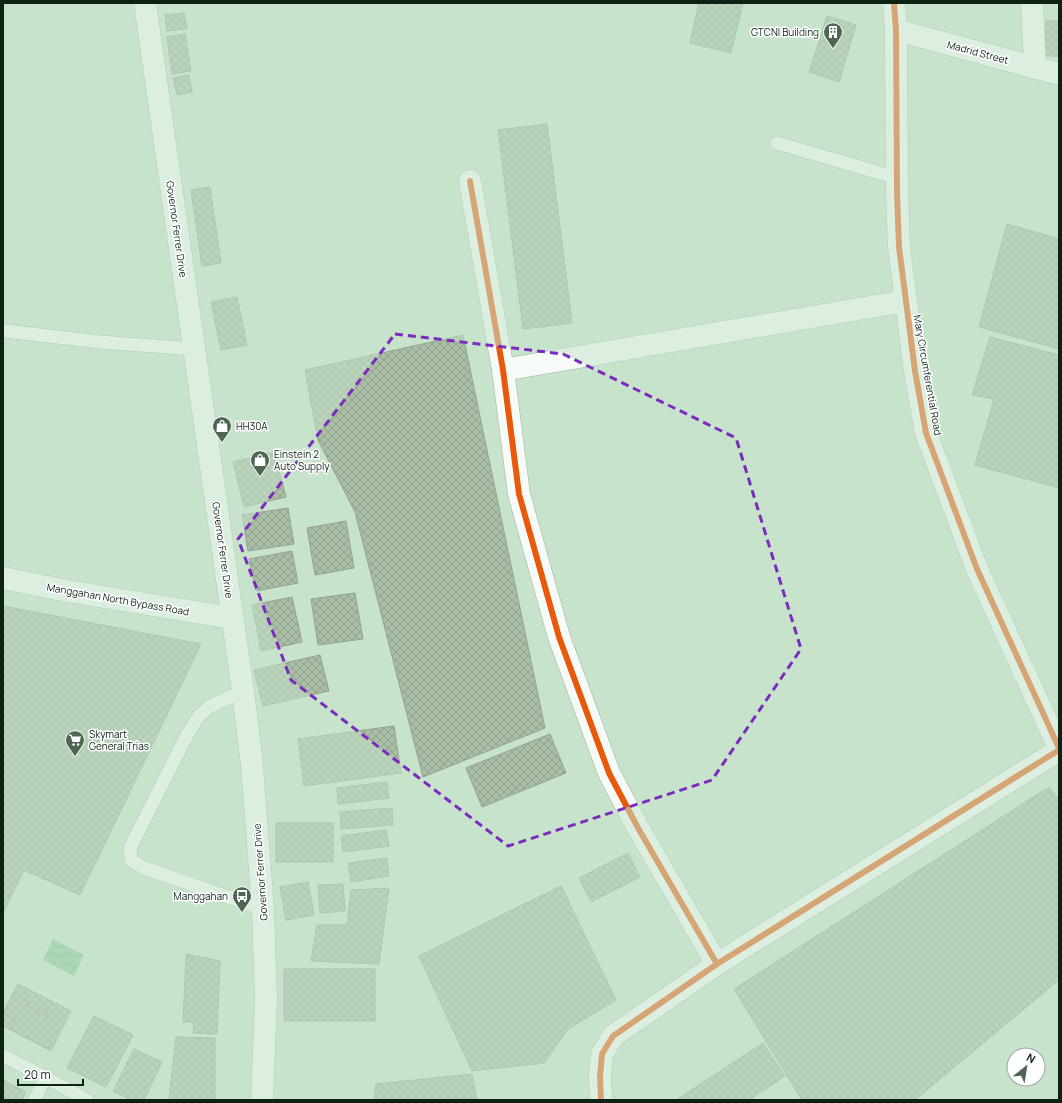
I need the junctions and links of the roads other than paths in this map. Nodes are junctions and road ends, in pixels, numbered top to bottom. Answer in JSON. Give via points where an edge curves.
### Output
{"nodes":[{"id":1,"x":145,"y":3,"type":"edge"},
{"id":2,"x":1032,"y":3,"type":"edge"},
{"id":3,"x":891,"y":4,"type":"edge"},
{"id":4,"x":896,"y":30,"type":"junction"},
{"id":5,"x":1035,"y":68,"type":"junction"},
{"id":6,"x":1059,"y":74,"type":"edge"},
{"id":7,"x":777,"y":143,"type":"dead end"},
{"id":8,"x":897,"y":178,"type":"junction"},
{"id":9,"x":470,"y":181,"type":"dead end"},
{"id":10,"x":905,"y":301,"type":"junction"},
{"id":11,"x":6,"y":331,"type":"dead end"},
{"id":12,"x":194,"y":349,"type":"junction"},
{"id":13,"x":503,"y":370,"type":"junction"},
{"id":14,"x":3,"y":578,"type":"edge"},
{"id":15,"x":232,"y":618,"type":"junction"},
{"id":16,"x":243,"y":691,"type":"junction"},
{"id":17,"x":1059,"y":749,"type":"edge"},
{"id":18,"x":263,"y":909,"type":"junction"},
{"id":19,"x":717,"y":964,"type":"junction"},
{"id":20,"x":3,"y":1056,"type":"edge"},
{"id":21,"x":45,"y":1077,"type":"junction"},
{"id":22,"x":35,"y":1100,"type":"edge"},
{"id":23,"x":87,"y":1100,"type":"edge"},
{"id":24,"x":262,"y":1100,"type":"edge"},
{"id":25,"x":601,"y":1100,"type":"edge"}],
"edges":[{"from":1,"to":12,"type":"street","name":"Governor Ferrer Drive"},
{"from":2,"to":5,"type":"street"},
{"from":3,"to":4,"type":"street","name":"Mary Circumferential Road"},
{"from":4,"to":5,"type":"street","name":"Madrid Street"},
{"from":4,"to":8,"type":"street","name":"Mary Circumferential Road"},
{"from":5,"to":6,"type":"street","name":"Madrid Street"},
{"from":7,"to":8,"type":"lane"},
{"from":8,"to":10,"type":"street","name":"Mary Circumferential Road","via":[[899,247]]},
{"from":9,"to":13,"type":"street"},
{"from":10,"to":13,"type":"street"},
{"from":10,"to":17,"type":"street","name":"Mary Circumferential Road","via":[[926,433],[978,569]]},
{"from":11,"to":12,"type":"lane"},
{"from":12,"to":15,"type":"street","name":"Governor Ferrer Drive"},
{"from":13,"to":19,"type":"street","via":[[519,494],[559,637],[609,773]]},
{"from":14,"to":15,"type":"street","name":"Manggahan North Bypass Road"},
{"from":15,"to":16,"type":"street","name":"Governor Ferrer Drive"},
{"from":16,"to":18,"type":"street","name":"Governor Ferrer Drive"},
{"from":16,"to":18,"type":"lane","via":[[209,706],[198,717],[130,848],[131,860],[144,868]]},
{"from":17,"to":19,"type":"street"},
{"from":18,"to":24,"type":"street","name":"Governor Ferrer Drive","via":[[266,1000]]},
{"from":19,"to":25,"type":"street","via":[[613,1036],[602,1054]]},
{"from":20,"to":21,"type":"lane"},
{"from":21,"to":22,"type":"lane"},
{"from":21,"to":23,"type":"lane"}]}
